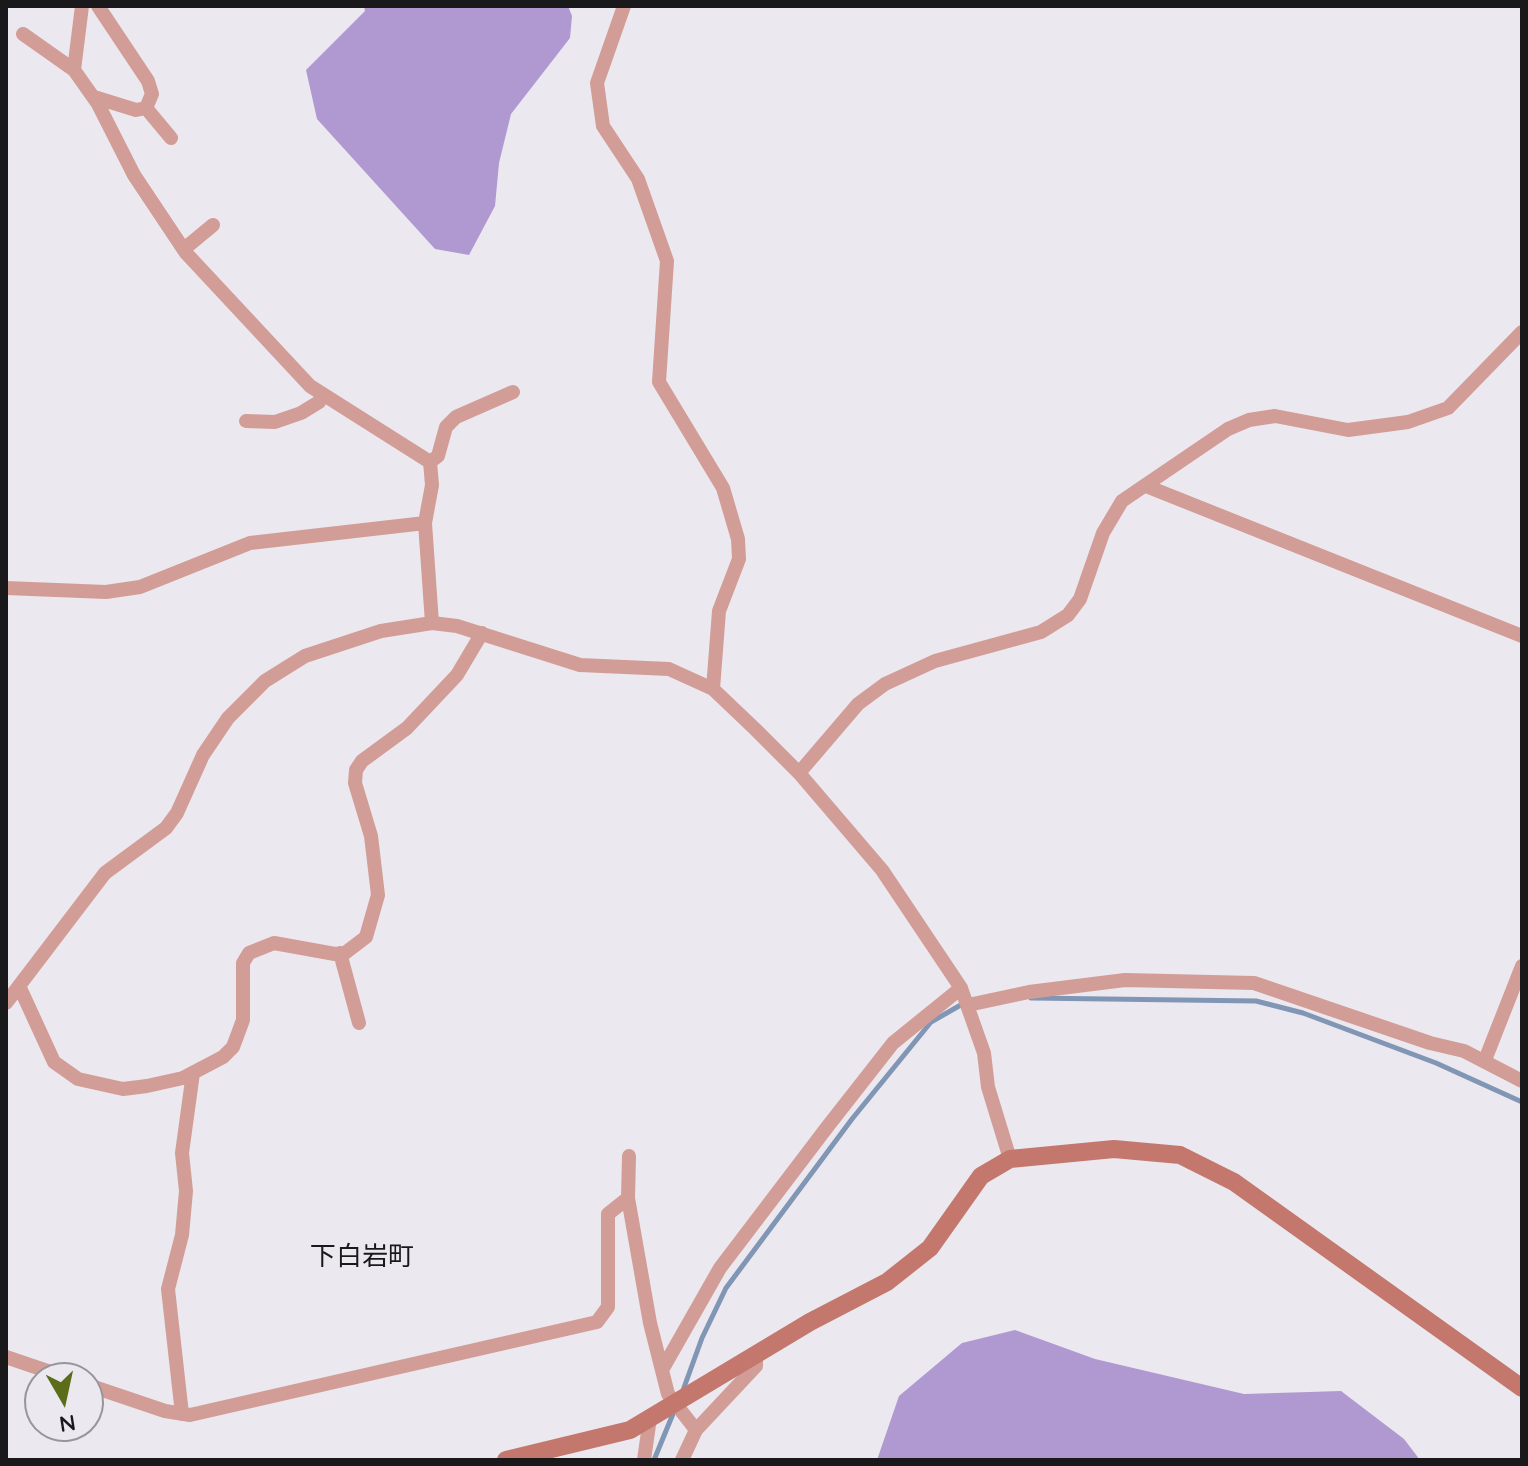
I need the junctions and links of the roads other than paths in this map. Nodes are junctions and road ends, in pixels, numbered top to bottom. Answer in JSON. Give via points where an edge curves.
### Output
{"nodes":[{"id":1,"x":82,"y":6,"type":"edge"},
{"id":2,"x":98,"y":6,"type":"edge"},
{"id":3,"x":624,"y":6,"type":"edge"},
{"id":4,"x":23,"y":34,"type":"dead end"},
{"id":5,"x":74,"y":70,"type":"junction"},
{"id":6,"x":94,"y":97,"type":"junction"},
{"id":7,"x":146,"y":108,"type":"junction"},
{"id":8,"x":171,"y":138,"type":"dead end"},
{"id":9,"x":213,"y":225,"type":"dead end"},
{"id":10,"x":184,"y":249,"type":"junction"},
{"id":11,"x":1522,"y":332,"type":"edge"},
{"id":12,"x":513,"y":392,"type":"dead end"},
{"id":13,"x":322,"y":394,"type":"junction"},
{"id":14,"x":246,"y":421,"type":"dead end"},
{"id":15,"x":430,"y":462,"type":"junction"},
{"id":16,"x":1146,"y":486,"type":"junction"},
{"id":17,"x":425,"y":523,"type":"junction"},
{"id":18,"x":6,"y":588,"type":"edge"},
{"id":19,"x":432,"y":623,"type":"junction"},
{"id":20,"x":482,"y":633,"type":"junction"},
{"id":21,"x":1522,"y":636,"type":"edge"},
{"id":22,"x":713,"y":689,"type":"junction"},
{"id":23,"x":799,"y":773,"type":"junction"},
{"id":24,"x":340,"y":953,"type":"junction"},
{"id":25,"x":1522,"y":966,"type":"edge"},
{"id":26,"x":20,"y":988,"type":"junction"},
{"id":27,"x":961,"y":988,"type":"junction"},
{"id":28,"x":6,"y":1003,"type":"edge"},
{"id":29,"x":968,"y":1005,"type":"junction"},
{"id":30,"x":359,"y":1023,"type":"dead end"},
{"id":31,"x":1485,"y":1060,"type":"junction"},
{"id":32,"x":193,"y":1073,"type":"junction"},
{"id":33,"x":1522,"y":1081,"type":"edge"},
{"id":34,"x":629,"y":1156,"type":"dead end"},
{"id":35,"x":1010,"y":1159,"type":"junction"},
{"id":36,"x":628,"y":1198,"type":"junction"},
{"id":37,"x":756,"y":1356,"type":"junction"},
{"id":38,"x":662,"y":1370,"type":"junction"},
{"id":39,"x":1522,"y":1388,"type":"edge"},
{"id":40,"x":104,"y":1390,"type":"edge"},
{"id":41,"x":675,"y":1405,"type":"junction"},
{"id":42,"x":182,"y":1414,"type":"junction"},
{"id":43,"x":650,"y":1418,"type":"junction"},
{"id":44,"x":696,"y":1430,"type":"junction"},
{"id":45,"x":506,"y":1460,"type":"edge"},
{"id":46,"x":644,"y":1460,"type":"edge"},
{"id":47,"x":682,"y":1460,"type":"edge"}],
"edges":[{"from":1,"to":5,"type":"street"},
{"from":2,"to":7,"type":"street","via":[[148,81],[152,94]]},
{"from":3,"to":22,"type":"street","via":[[597,83],[603,126],[638,179],[667,261],[659,382],[723,488],[738,539],[739,559],[719,611]]},
{"from":4,"to":5,"type":"street"},
{"from":5,"to":6,"type":"street"},
{"from":6,"to":7,"type":"street","via":[[126,108]]},
{"from":6,"to":10,"type":"street","via":[[134,175]]},
{"from":7,"to":8,"type":"street"},
{"from":9,"to":10,"type":"street"},
{"from":10,"to":13,"type":"street","via":[[245,319]]},
{"from":11,"to":16,"type":"street","via":[[1448,408],[1408,422],[1348,430],[1275,416],[1249,420]]},
{"from":12,"to":15,"type":"street","via":[[456,417]]},
{"from":13,"to":14,"type":"street","via":[[301,413],[275,422]]},
{"from":13,"to":15,"type":"street"},
{"from":15,"to":17,"type":"street"},
{"from":16,"to":21,"type":"street"},
{"from":16,"to":23,"type":"street","via":[[1122,501],[1068,615],[1041,632],[935,661],[885,684],[858,704]]},
{"from":17,"to":18,"type":"street","via":[[250,543],[140,587],[106,592]]},
{"from":17,"to":19,"type":"street"},
{"from":19,"to":20,"type":"street"},
{"from":19,"to":26,"type":"street","via":[[332,645],[265,681],[228,718],[203,755],[166,828],[105,873]]},
{"from":20,"to":22,"type":"street","via":[[580,665],[669,669]]},
{"from":20,"to":24,"type":"street","via":[[457,675],[407,728],[356,770],[378,895],[366,937]]},
{"from":22,"to":23,"type":"street"},
{"from":23,"to":27,"type":"street","via":[[882,870]]},
{"from":24,"to":30,"type":"street"},
{"from":24,"to":32,"type":"street","via":[[274,943],[249,953],[243,963],[245,1003],[238,1036],[223,1057]]},
{"from":25,"to":31,"type":"street"},
{"from":26,"to":28,"type":"street"},
{"from":26,"to":32,"type":"street","via":[[54,1062],[78,1079],[123,1089]]},
{"from":27,"to":29,"type":"street"},
{"from":27,"to":38,"type":"street","via":[[893,1043],[828,1126],[720,1268]]},
{"from":29,"to":31,"type":"street","via":[[1125,980],[1254,983]]},
{"from":29,"to":35,"type":"street"},
{"from":31,"to":33,"type":"street"},
{"from":32,"to":42,"type":"street","via":[[182,1153],[182,1235],[168,1289]]},
{"from":34,"to":36,"type":"street"},
{"from":35,"to":37,"type":"street","via":[[981,1176],[930,1248],[887,1282]]},
{"from":35,"to":39,"type":"street","via":[[1114,1149],[1180,1155],[1234,1182]]},
{"from":36,"to":38,"type":"street"},
{"from":36,"to":42,"type":"street","via":[[608,1214],[608,1307],[597,1322],[285,1396]]},
{"from":37,"to":41,"type":"street"},
{"from":37,"to":44,"type":"street","via":[[756,1366]]},
{"from":38,"to":41,"type":"street"},
{"from":40,"to":42,"type":"street"},
{"from":41,"to":43,"type":"street"},
{"from":41,"to":44,"type":"street"},
{"from":43,"to":45,"type":"street","via":[[630,1430]]},
{"from":43,"to":46,"type":"street"},
{"from":44,"to":47,"type":"street"}]}
